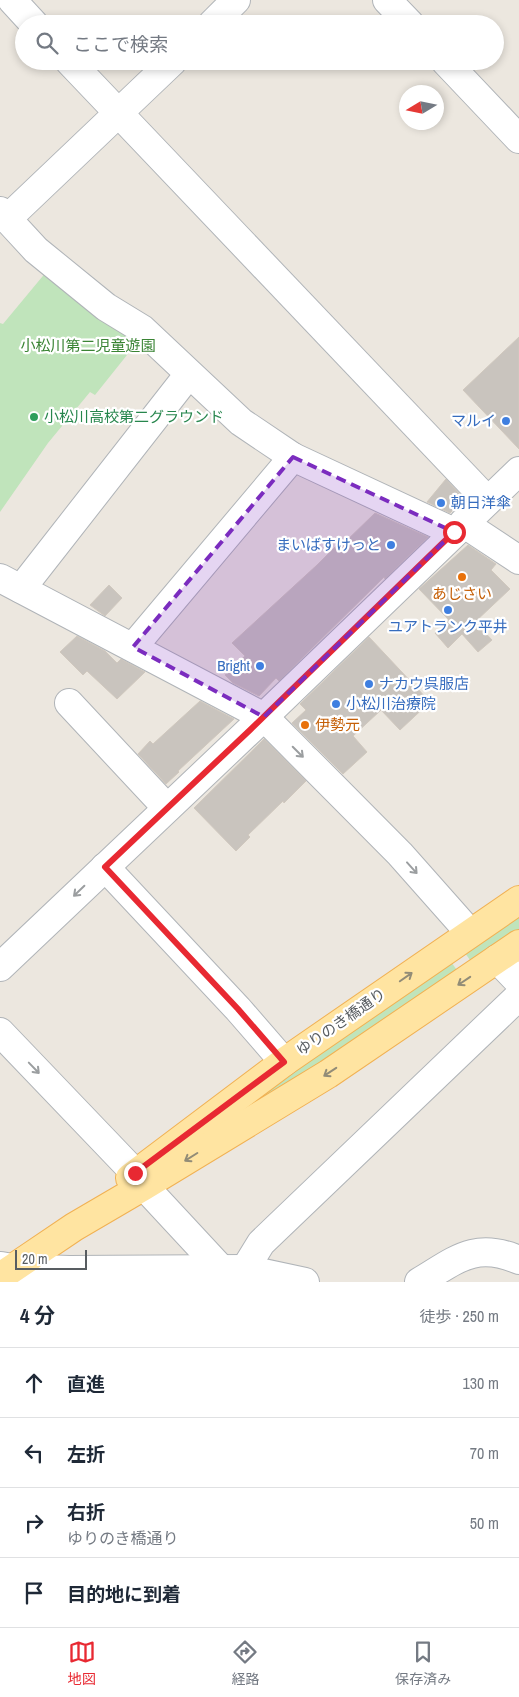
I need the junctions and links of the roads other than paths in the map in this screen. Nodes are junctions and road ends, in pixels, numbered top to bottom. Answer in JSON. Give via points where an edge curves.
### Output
{"nodes":[{"id":1,"x":236,"y":0,"type":"edge"},
{"id":2,"x":388,"y":0,"type":"edge"},
{"id":3,"x":221,"y":15,"type":"edge"},
{"id":4,"x":402,"y":15,"type":"edge"},
{"id":5,"x":77,"y":70,"type":"edge"},
{"id":6,"x":164,"y":70,"type":"edge"},
{"id":7,"x":453,"y":70,"type":"edge"},
{"id":8,"x":118,"y":114,"type":"junction"},
{"id":9,"x":519,"y":140,"type":"edge"},
{"id":10,"x":3,"y":215,"type":"edge"},
{"id":11,"x":189,"y":374,"type":"junction"},
{"id":12,"x":293,"y":457,"type":"junction"},
{"id":13,"x":519,"y":470,"type":"edge"},
{"id":14,"x":487,"y":500,"type":"junction"},
{"id":15,"x":459,"y":528,"type":"junction"},
{"id":16,"x":519,"y":560,"type":"edge"},
{"id":17,"x":10,"y":583,"type":"edge"},
{"id":18,"x":133,"y":647,"type":"junction"},
{"id":19,"x":69,"y":702,"type":"dead end"},
{"id":20,"x":264,"y":717,"type":"junction"},
{"id":21,"x":167,"y":808,"type":"junction"},
{"id":22,"x":105,"y":867,"type":"junction"},
{"id":23,"x":519,"y":900,"type":"edge"},
{"id":24,"x":470,"y":933,"type":"junction"},
{"id":25,"x":519,"y":944,"type":"edge"},
{"id":26,"x":496,"y":959,"type":"junction"},
{"id":27,"x":0,"y":967,"type":"edge"},
{"id":28,"x":519,"y":982,"type":"edge"},
{"id":29,"x":519,"y":996,"type":"edge"},
{"id":30,"x":0,"y":1032,"type":"edge"},
{"id":31,"x":284,"y":1062,"type":"junction"},
{"id":32,"x":140,"y":1180,"type":"junction"},
{"id":33,"x":519,"y":1260,"type":"edge"},
{"id":34,"x":4,"y":1270,"type":"edge"},
{"id":35,"x":230,"y":1274,"type":"edge"},
{"id":36,"x":76,"y":1276,"type":"edge"},
{"id":37,"x":305,"y":1282,"type":"edge"},
{"id":38,"x":419,"y":1282,"type":"edge"}],
"edges":[{"from":1,"to":3,"type":"street"},
{"from":2,"to":4,"type":"street"},
{"from":5,"to":8,"type":"street"},
{"from":6,"to":8,"type":"street"},
{"from":7,"to":9,"type":"street"},
{"from":8,"to":10,"type":"street"},
{"from":8,"to":14,"type":"street"},
{"from":10,"to":11,"type":"street","via":[[36,250],[106,306],[142,329]]},
{"from":11,"to":12,"type":"street","via":[[241,422]]},
{"from":11,"to":17,"type":"street"},
{"from":12,"to":15,"type":"street"},
{"from":12,"to":18,"type":"street"},
{"from":13,"to":14,"type":"street"},
{"from":14,"to":15,"type":"street"},
{"from":15,"to":16,"type":"street"},
{"from":15,"to":20,"type":"street"},
{"from":17,"to":18,"type":"street"},
{"from":18,"to":20,"type":"street"},
{"from":19,"to":21,"type":"street"},
{"from":20,"to":21,"type":"street"},
{"from":20,"to":24,"type":"street","one_way":true,"via":[[400,854]]},
{"from":21,"to":22,"type":"street"},
{"from":22,"to":27,"type":"street","one_way":true},
{"from":22,"to":31,"type":"street"},
{"from":23,"to":24,"type":"main road","name":"ゆりのき橋通り"},
{"from":31,"to":24,"type":"main road","name":"ゆりのき橋通り","one_way":true},
{"from":25,"to":26,"type":"main road","name":"ゆりのき橋通り"},
{"from":26,"to":28,"type":"street"},
{"from":26,"to":32,"type":"main road","name":"ゆりのき橋通り","one_way":true,"via":[[328,1074]]},
{"from":29,"to":35,"type":"street"},
{"from":30,"to":32,"type":"street","one_way":true},
{"from":31,"to":32,"type":"main road","name":"ゆりのき橋通り"},
{"from":32,"to":34,"type":"main road","name":"ゆりのき橋通り","via":[[74,1227]]},
{"from":32,"to":35,"type":"street"},
{"from":33,"to":38,"type":"street","via":[[503,1253],[486,1251],[470,1254]]},
{"from":34,"to":36,"type":"street"},
{"from":35,"to":36,"type":"street"},
{"from":35,"to":37,"type":"street"}]}
